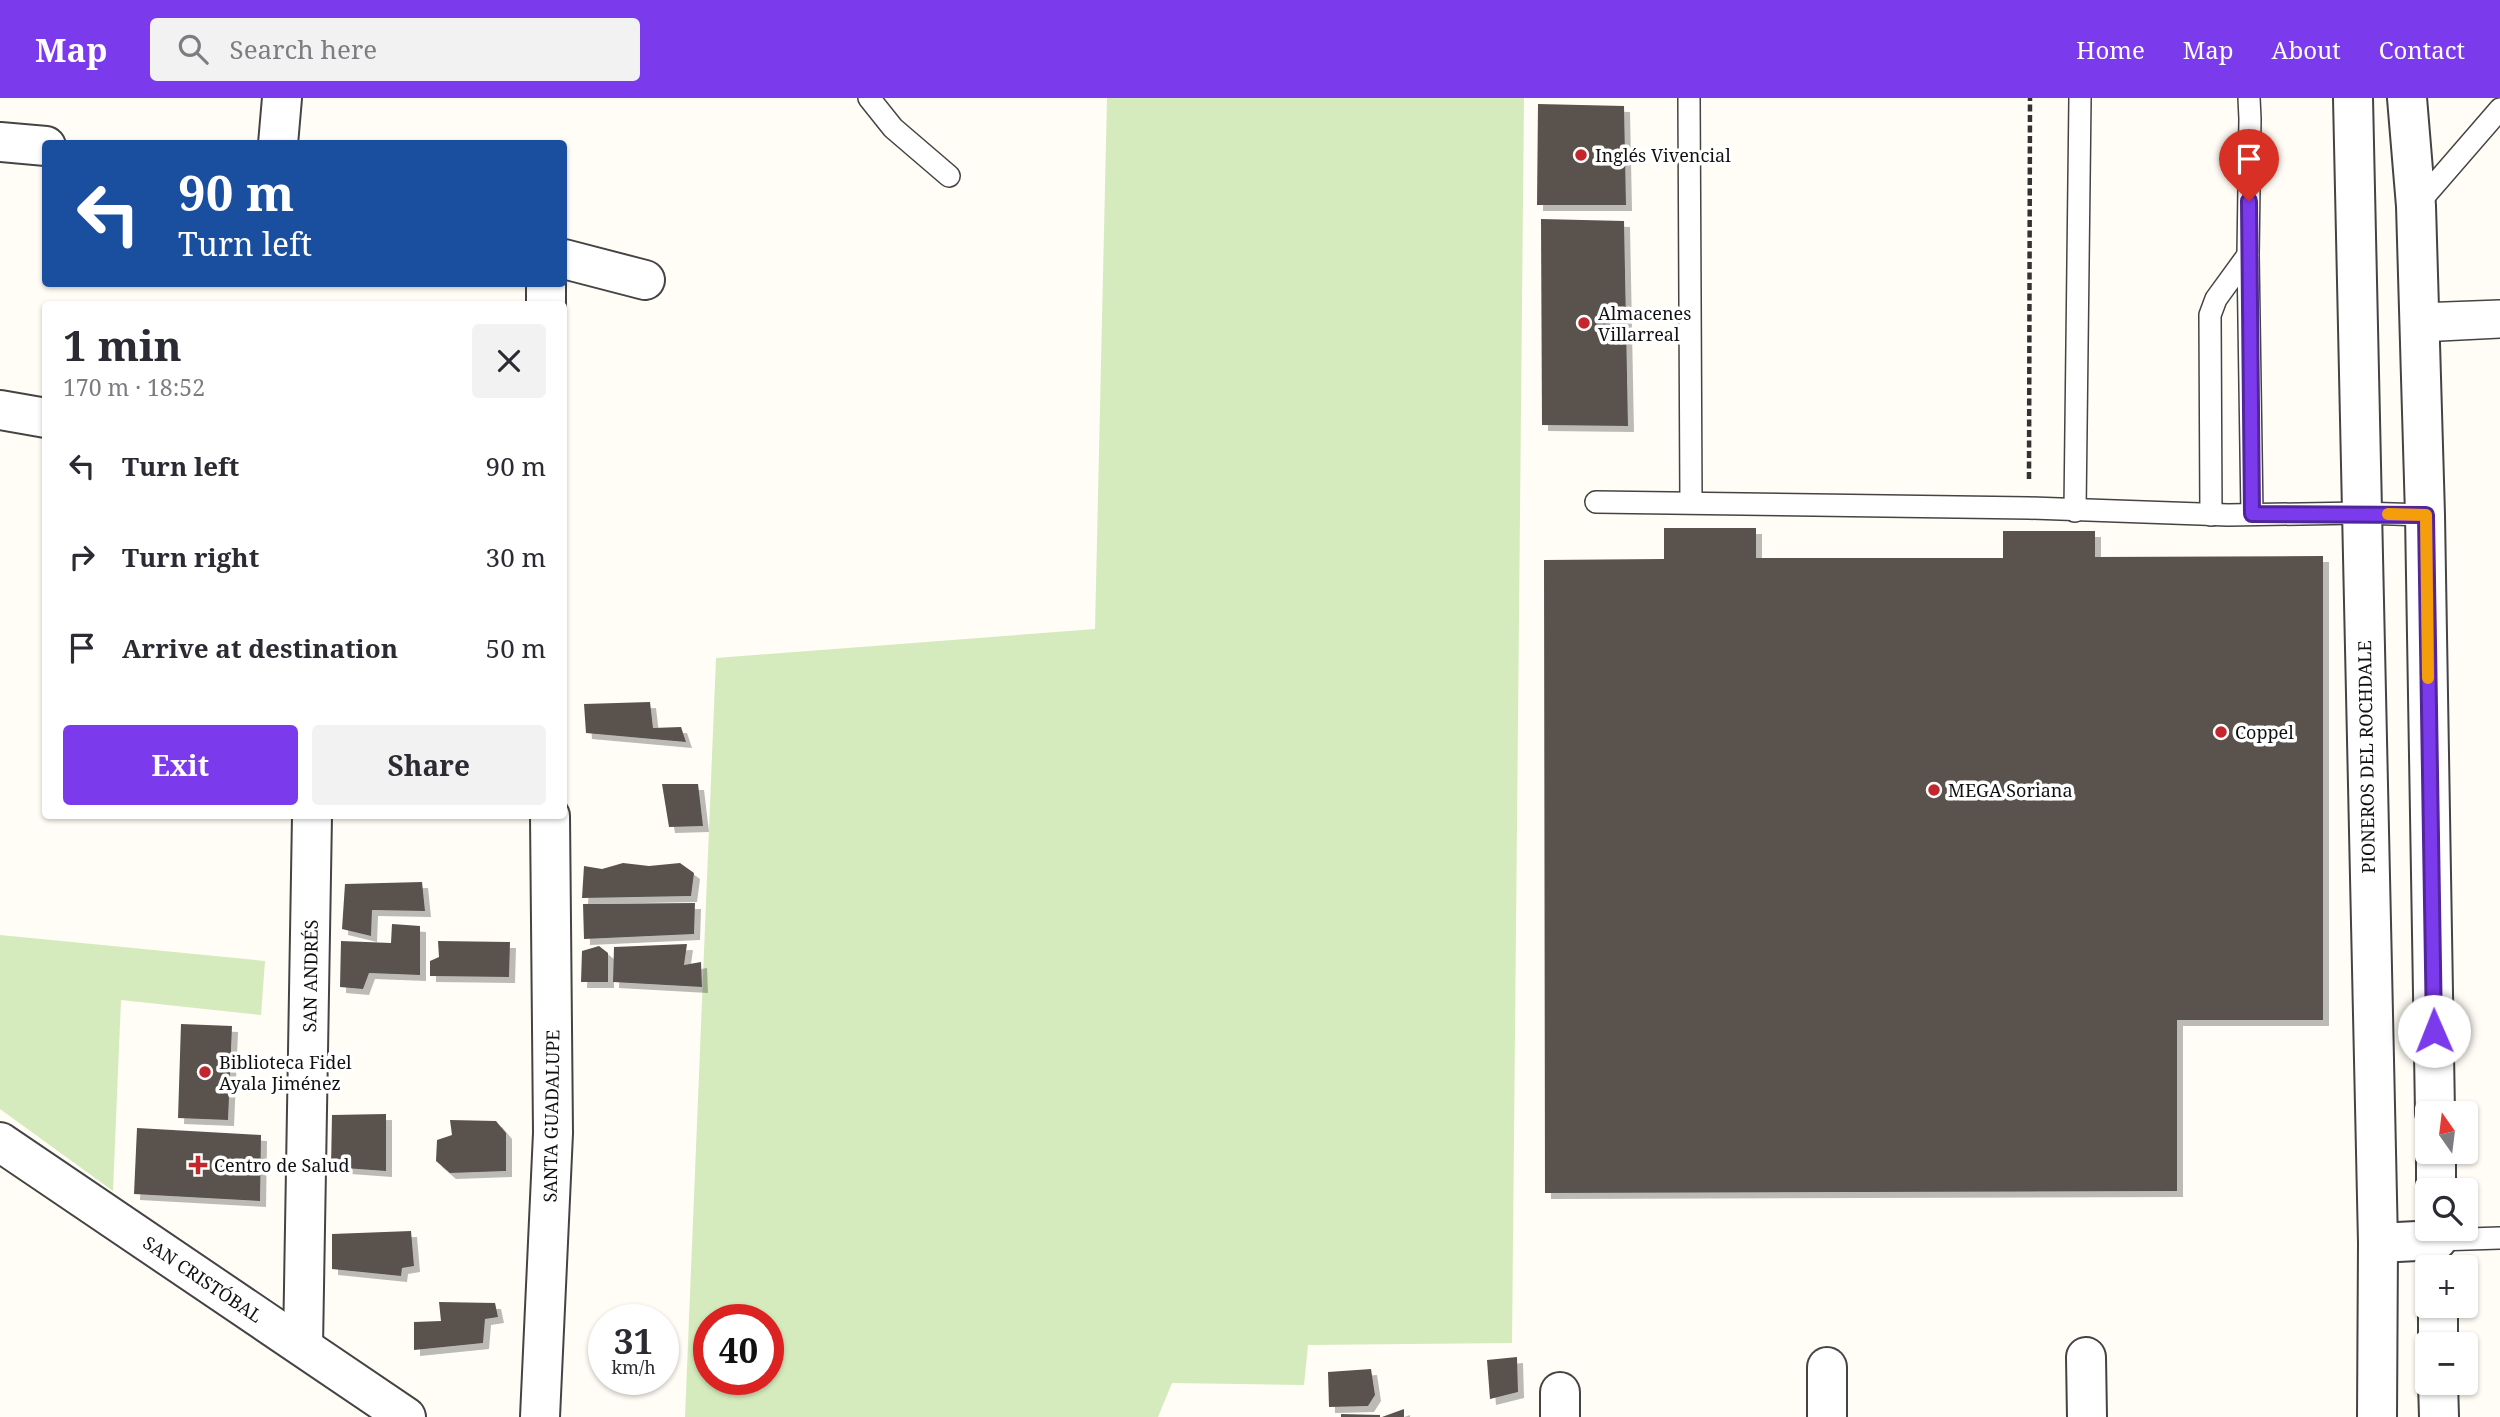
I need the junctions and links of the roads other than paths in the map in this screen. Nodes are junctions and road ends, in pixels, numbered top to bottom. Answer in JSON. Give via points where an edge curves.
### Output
{"nodes":[{"id":1,"x":282,"y":98,"type":"edge"},
{"id":2,"x":869,"y":98,"type":"edge"},
{"id":3,"x":1689,"y":98,"type":"edge"},
{"id":4,"x":2080,"y":98,"type":"edge"},
{"id":5,"x":2249,"y":98,"type":"edge"},
{"id":6,"x":2353,"y":98,"type":"edge"},
{"id":7,"x":2407,"y":98,"type":"edge"},
{"id":8,"x":2500,"y":109,"type":"edge"},
{"id":9,"x":278,"y":140,"type":"edge"},
{"id":10,"x":0,"y":142,"type":"edge"},
{"id":11,"x":42,"y":146,"type":"edge"},
{"id":12,"x":948,"y":176,"type":"dead end"},
{"id":13,"x":2416,"y":206,"type":"junction"},
{"id":14,"x":2248,"y":255,"type":"junction"},
{"id":15,"x":567,"y":260,"type":"edge"},
{"id":16,"x":645,"y":280,"type":"dead end"},
{"id":17,"x":2500,"y":311,"type":"edge"},
{"id":18,"x":2419,"y":323,"type":"junction"},
{"id":19,"x":2500,"y":327,"type":"edge"},
{"id":20,"x":0,"y":410,"type":"edge"},
{"id":21,"x":42,"y":417,"type":"edge"},
{"id":22,"x":1596,"y":502,"type":"dead end"},
{"id":23,"x":1690,"y":502,"type":"junction"},
{"id":24,"x":2075,"y":511,"type":"junction"},
{"id":25,"x":2361,"y":513,"type":"junction"},
{"id":26,"x":2211,"y":514,"type":"junction"},
{"id":27,"x":2252,"y":514,"type":"junction"},
{"id":28,"x":2426,"y":515,"type":"junction"},
{"id":29,"x":313,"y":819,"type":"edge"},
{"id":30,"x":550,"y":819,"type":"edge"},
{"id":31,"x":2435,"y":1101,"type":"edge"},
{"id":32,"x":0,"y":1142,"type":"edge"},
{"id":33,"x":2500,"y":1238,"type":"edge"},
{"id":34,"x":2378,"y":1242,"type":"junction"},
{"id":35,"x":2437,"y":1245,"type":"edge"},
{"id":36,"x":303,"y":1346,"type":"junction"},
{"id":37,"x":2086,"y":1357,"type":"dead end"},
{"id":38,"x":1827,"y":1367,"type":"dead end"},
{"id":39,"x":2438,"y":1395,"type":"edge"},
{"id":40,"x":406,"y":1417,"type":"edge"},
{"id":41,"x":540,"y":1417,"type":"edge"},
{"id":42,"x":1827,"y":1417,"type":"edge"},
{"id":43,"x":2087,"y":1417,"type":"edge"},
{"id":44,"x":2377,"y":1417,"type":"edge"},
{"id":45,"x":2439,"y":1417,"type":"edge"}],
"edges":[{"from":1,"to":9,"type":"street"},
{"from":2,"to":12,"type":"lane","via":[[893,128]]},
{"from":3,"to":23,"type":"lane"},
{"from":4,"to":24,"type":"lane"},
{"from":5,"to":14,"type":"lane"},
{"from":6,"to":25,"type":"street","name":"PIONEROS DEL ROCHDALE"},
{"from":7,"to":13,"type":"street"},
{"from":8,"to":13,"type":"lane"},
{"from":10,"to":11,"type":"street"},
{"from":13,"to":18,"type":"street"},
{"from":14,"to":26,"type":"lane","via":[[2210,315]]},
{"from":14,"to":27,"type":"lane"},
{"from":15,"to":16,"type":"street"},
{"from":17,"to":18,"type":"lane"},
{"from":18,"to":19,"type":"lane"},
{"from":18,"to":28,"type":"street"},
{"from":20,"to":21,"type":"street"},
{"from":22,"to":23,"type":"lane"},
{"from":23,"to":24,"type":"lane"},
{"from":24,"to":26,"type":"lane"},
{"from":25,"to":27,"type":"lane"},
{"from":25,"to":28,"type":"lane"},
{"from":25,"to":34,"type":"street","name":"PIONEROS DEL ROCHDALE"},
{"from":26,"to":27,"type":"lane"},
{"from":28,"to":31,"type":"street"},
{"from":29,"to":36,"type":"street","name":"SAN ANDRÉS"},
{"from":30,"to":41,"type":"street","name":"SANTA GUADALUPE","via":[[553,1133]]},
{"from":32,"to":36,"type":"street","name":"SAN CRISTÓBAL"},
{"from":33,"to":35,"type":"lane"},
{"from":34,"to":35,"type":"street"},
{"from":34,"to":44,"type":"street","name":"PIONEROS DEL ROCHDALE"},
{"from":36,"to":40,"type":"street","name":"SAN CRISTÓBAL"},
{"from":37,"to":43,"type":"street"},
{"from":38,"to":42,"type":"street"},
{"from":39,"to":45,"type":"street"}]}
